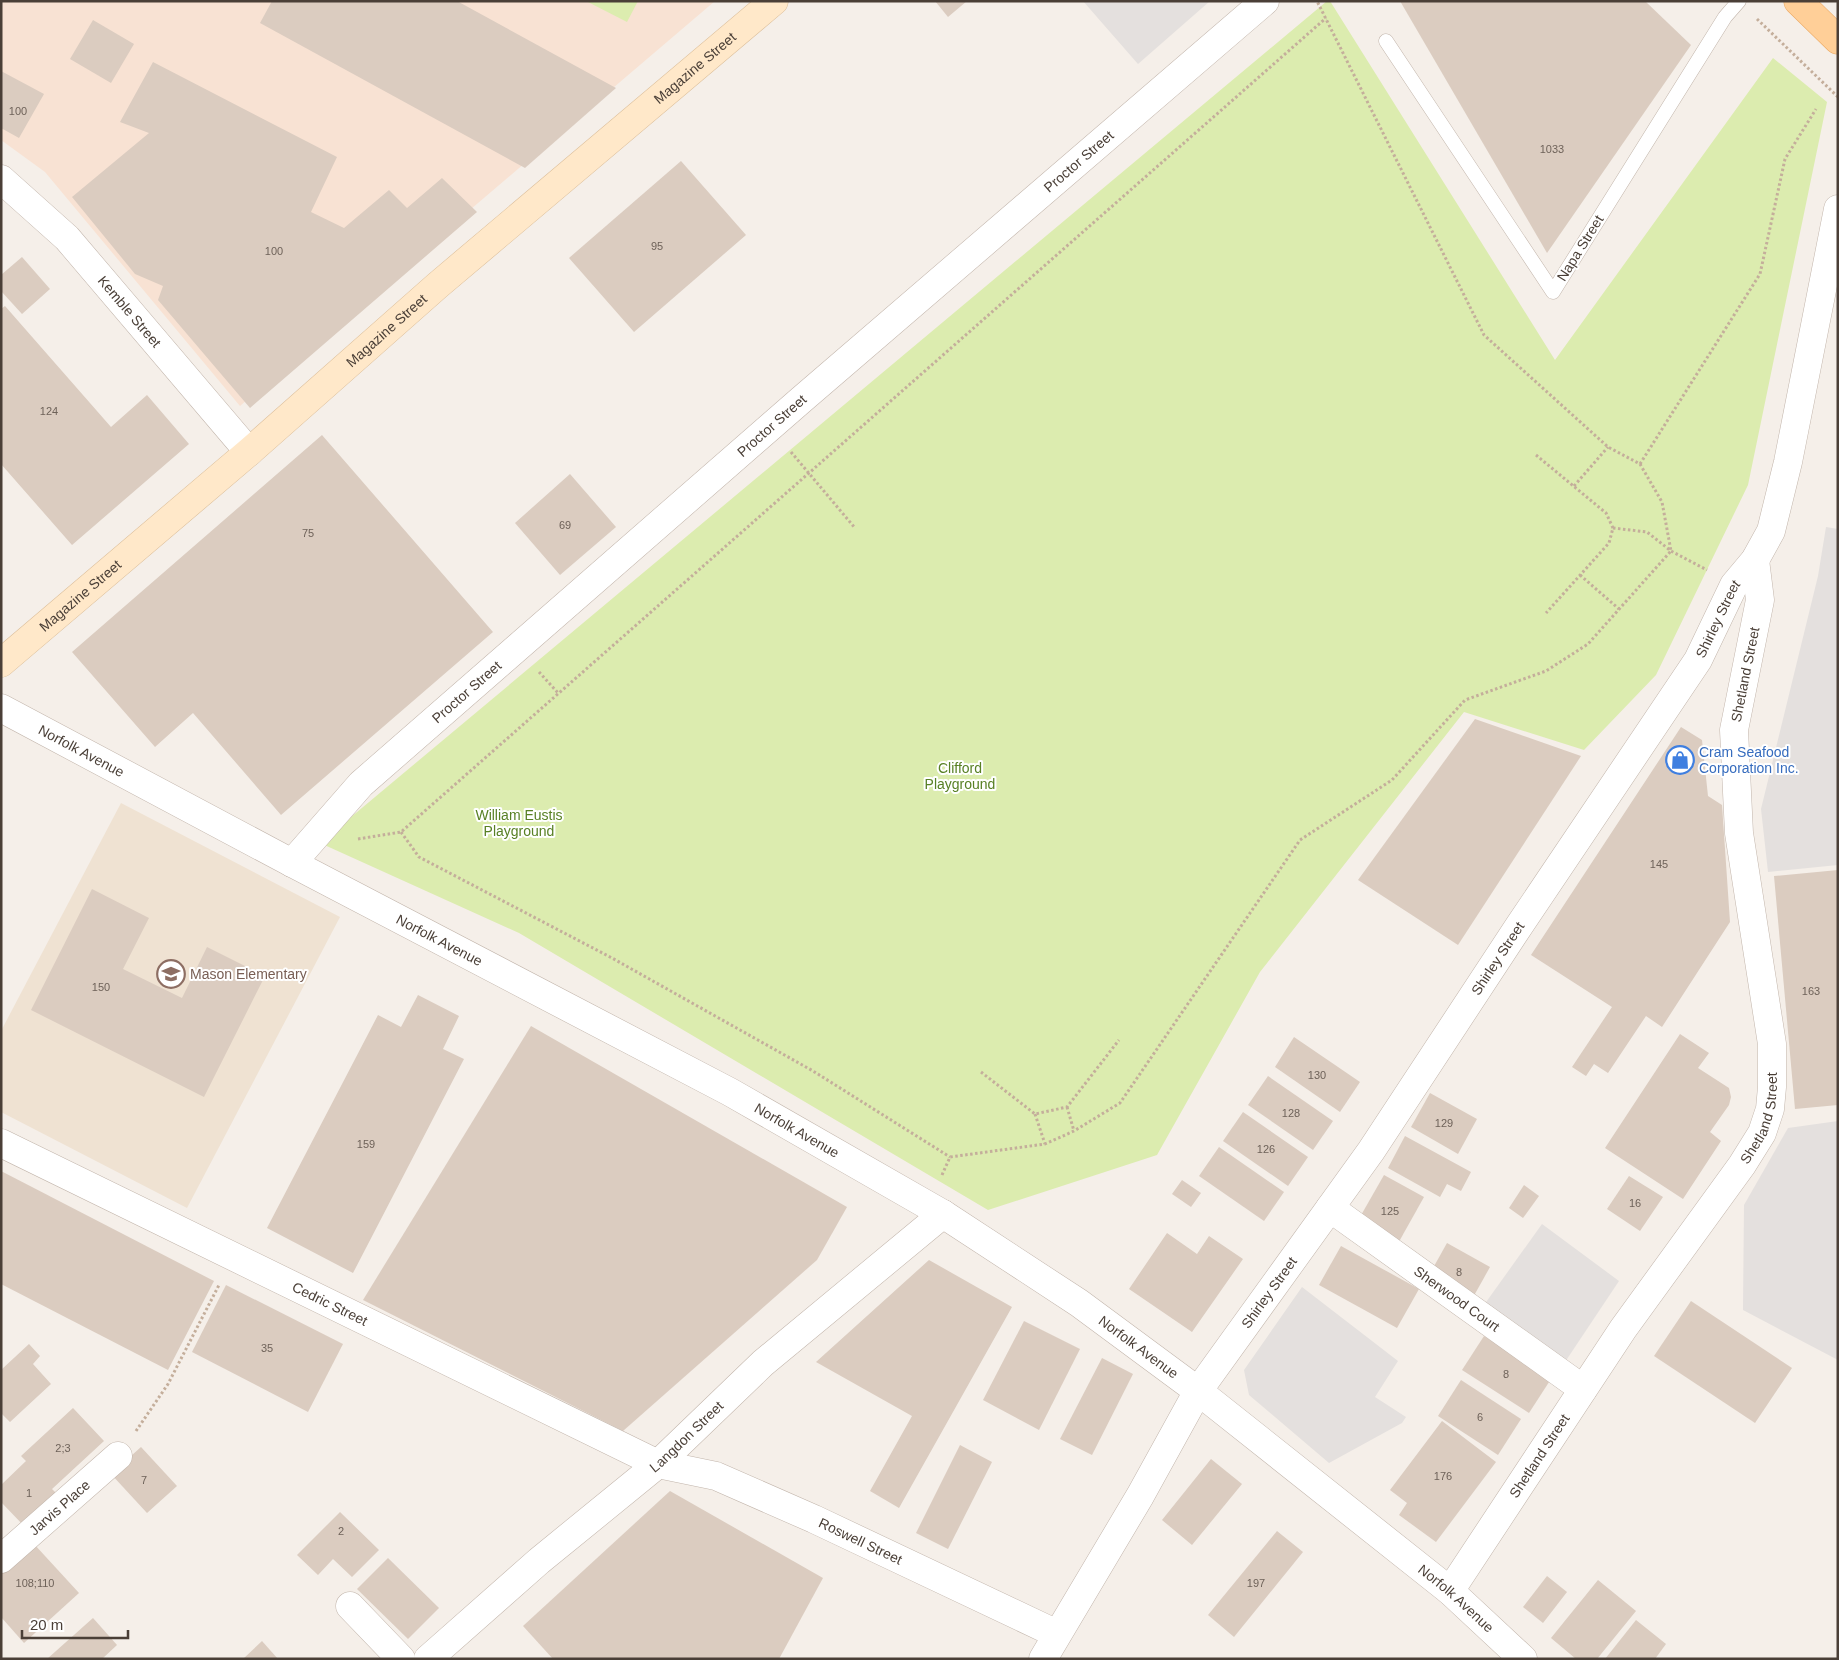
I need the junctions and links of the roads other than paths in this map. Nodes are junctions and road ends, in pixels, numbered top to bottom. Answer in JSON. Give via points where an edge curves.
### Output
{"nodes":[{"id":1,"x":774,"y":1,"type":"edge"},
{"id":2,"x":1265,"y":1,"type":"edge"},
{"id":3,"x":1739,"y":1,"type":"edge"},
{"id":4,"x":1798,"y":1,"type":"edge"},
{"id":5,"x":1838,"y":40,"type":"edge"},
{"id":6,"x":1386,"y":41,"type":"dead end"},
{"id":7,"x":1,"y":179,"type":"edge"},
{"id":8,"x":1838,"y":209,"type":"edge"},
{"id":9,"x":249,"y":452,"type":"junction"},
{"id":10,"x":1755,"y":560,"type":"junction"},
{"id":11,"x":1,"y":663,"type":"edge"},
{"id":12,"x":1,"y":708,"type":"edge"},
{"id":13,"x":292,"y":863,"type":"junction"},
{"id":14,"x":1,"y":1143,"type":"edge"},
{"id":15,"x":1330,"y":1208,"type":"junction"},
{"id":16,"x":943,"y":1214,"type":"junction"},
{"id":17,"x":1584,"y":1389,"type":"junction"},
{"id":18,"x":1198,"y":1392,"type":"junction"},
{"id":19,"x":118,"y":1456,"type":"road end"},
{"id":20,"x":658,"y":1464,"type":"junction"},
{"id":21,"x":1,"y":1559,"type":"edge"},
{"id":22,"x":1450,"y":1591,"type":"junction"},
{"id":23,"x":350,"y":1606,"type":"dead end"},
{"id":24,"x":1057,"y":1634,"type":"junction"},
{"id":25,"x":401,"y":1659,"type":"edge"},
{"id":26,"x":428,"y":1659,"type":"edge"},
{"id":27,"x":1043,"y":1659,"type":"edge"},
{"id":28,"x":1523,"y":1659,"type":"edge"}],
"edges":[{"from":1,"to":9,"type":"main road","name":"Magazine Street","via":[[438,285]]},
{"from":2,"to":13,"type":"street","name":"Proctor Street","via":[[361,784]]},
{"from":3,"to":6,"type":"lane","name":"Napa Street","via":[[1725,17],[1552,292]]},
{"from":4,"to":5,"type":"main road"},
{"from":7,"to":9,"type":"street","name":"Kemble Street","via":[[67,238]]},
{"from":8,"to":10,"type":"street","name":"Shirley Street","via":[[1779,503],[1771,531]]},
{"from":9,"to":11,"type":"main road","name":"Magazine Street"},
{"from":10,"to":15,"type":"street","name":"Shirley Street","via":[[1734,584],[1698,660],[1371,1152]]},
{"from":10,"to":17,"type":"street","name":"Shetland Street","via":[[1760,600],[1734,730],[1740,833],[1772,1044],[1770,1109],[1762,1133],[1742,1165],[1623,1329]]},
{"from":12,"to":13,"type":"street","name":"Norfolk Avenue"},
{"from":13,"to":16,"type":"street","name":"Norfolk Avenue","via":[[730,1092]]},
{"from":14,"to":20,"type":"street","name":"Cedric Street"},
{"from":15,"to":17,"type":"street","name":"Sherwood Court"},
{"from":15,"to":18,"type":"street","name":"Shirley Street"},
{"from":16,"to":18,"type":"street","name":"Norfolk Avenue","via":[[1079,1303]]},
{"from":16,"to":20,"type":"street","name":"Langdon Street","via":[[764,1363]]},
{"from":17,"to":22,"type":"street","name":"Shetland Street"},
{"from":18,"to":22,"type":"street","name":"Norfolk Avenue"},
{"from":18,"to":24,"type":"street","name":"Shirley Street"},
{"from":19,"to":21,"type":"street","name":"Jarvis Place"},
{"from":20,"to":24,"type":"street","name":"Roswell Street","via":[[716,1476]]},
{"from":20,"to":26,"type":"street","name":"Langdon Street","via":[[539,1561]]},
{"from":22,"to":28,"type":"street","name":"Norfolk Avenue"},
{"from":23,"to":25,"type":"street"},
{"from":24,"to":27,"type":"street","name":"Shirley Street"}]}
